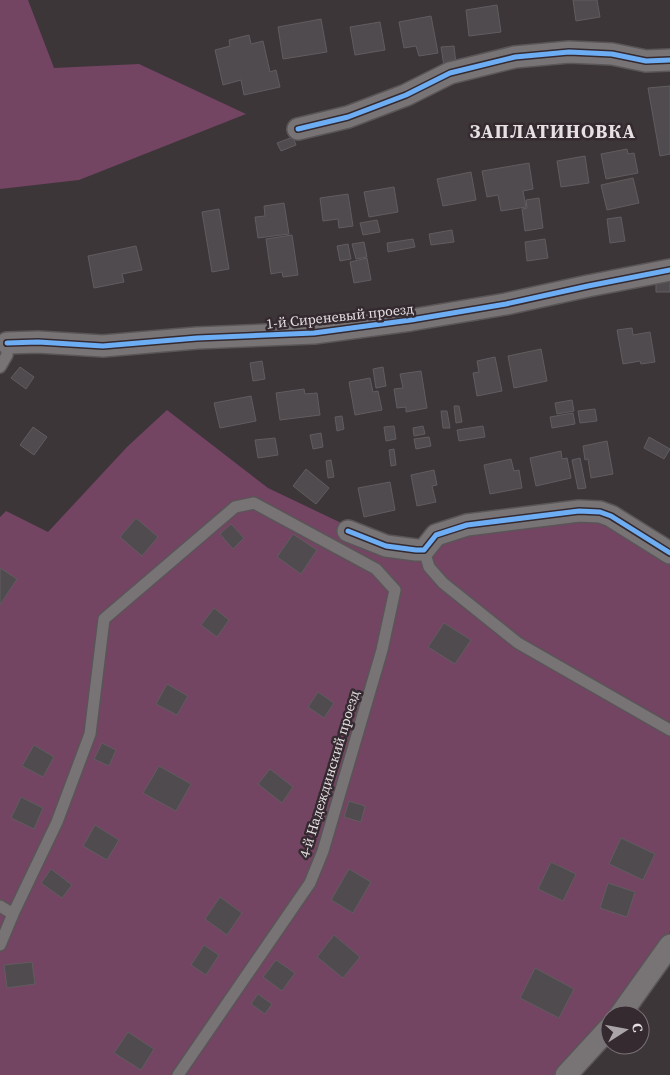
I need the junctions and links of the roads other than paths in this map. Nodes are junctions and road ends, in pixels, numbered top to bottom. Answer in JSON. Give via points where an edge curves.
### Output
{"nodes":[{"id":1,"x":670,"y":60,"type":"edge"},
{"id":2,"x":298,"y":129,"type":"dead end"},
{"id":3,"x":670,"y":270,"type":"edge"},
{"id":4,"x":4,"y":344,"type":"edge"},
{"id":5,"x":0,"y":367,"type":"edge"},
{"id":6,"x":348,"y":531,"type":"dead end"},
{"id":7,"x":424,"y":550,"type":"junction"},
{"id":8,"x":670,"y":553,"type":"edge"},
{"id":9,"x":670,"y":730,"type":"edge"},
{"id":10,"x":0,"y":906,"type":"edge"},
{"id":11,"x":13,"y":914,"type":"junction"},
{"id":12,"x":0,"y":944,"type":"edge"},
{"id":13,"x":670,"y":945,"type":"edge"},
{"id":14,"x":627,"y":1005,"type":"edge"},
{"id":15,"x":600,"y":1038,"type":"edge"},
{"id":16,"x":178,"y":1075,"type":"edge"},
{"id":17,"x":566,"y":1075,"type":"edge"}],
"edges":[{"from":1,"to":2,"type":"street","via":[[646,61],[612,54],[569,52],[515,57],[450,73],[406,95],[348,117]]},
{"from":3,"to":4,"type":"street","name":"1-й Сиреневый проезд","via":[[506,304],[314,333],[104,346],[38,342]]},
{"from":4,"to":5,"type":"lane","via":[[7,355]]},
{"from":6,"to":7,"type":"street","via":[[386,546]]},
{"from":7,"to":8,"type":"street","via":[[436,536],[467,525],[579,511],[611,516]]},
{"from":7,"to":9,"type":"lane","via":[[429,567],[443,583],[518,643]]},
{"from":10,"to":11,"type":"lane"},
{"from":11,"to":12,"type":"lane"},
{"from":11,"to":16,"type":"lane","name":"4-й Надеждинский проезд","via":[[58,822],[90,734],[104,619],[235,507],[254,503],[376,569],[395,590],[382,650],[324,851],[310,883]]},
{"from":13,"to":14,"type":"street"},
{"from":15,"to":17,"type":"street"}]}
